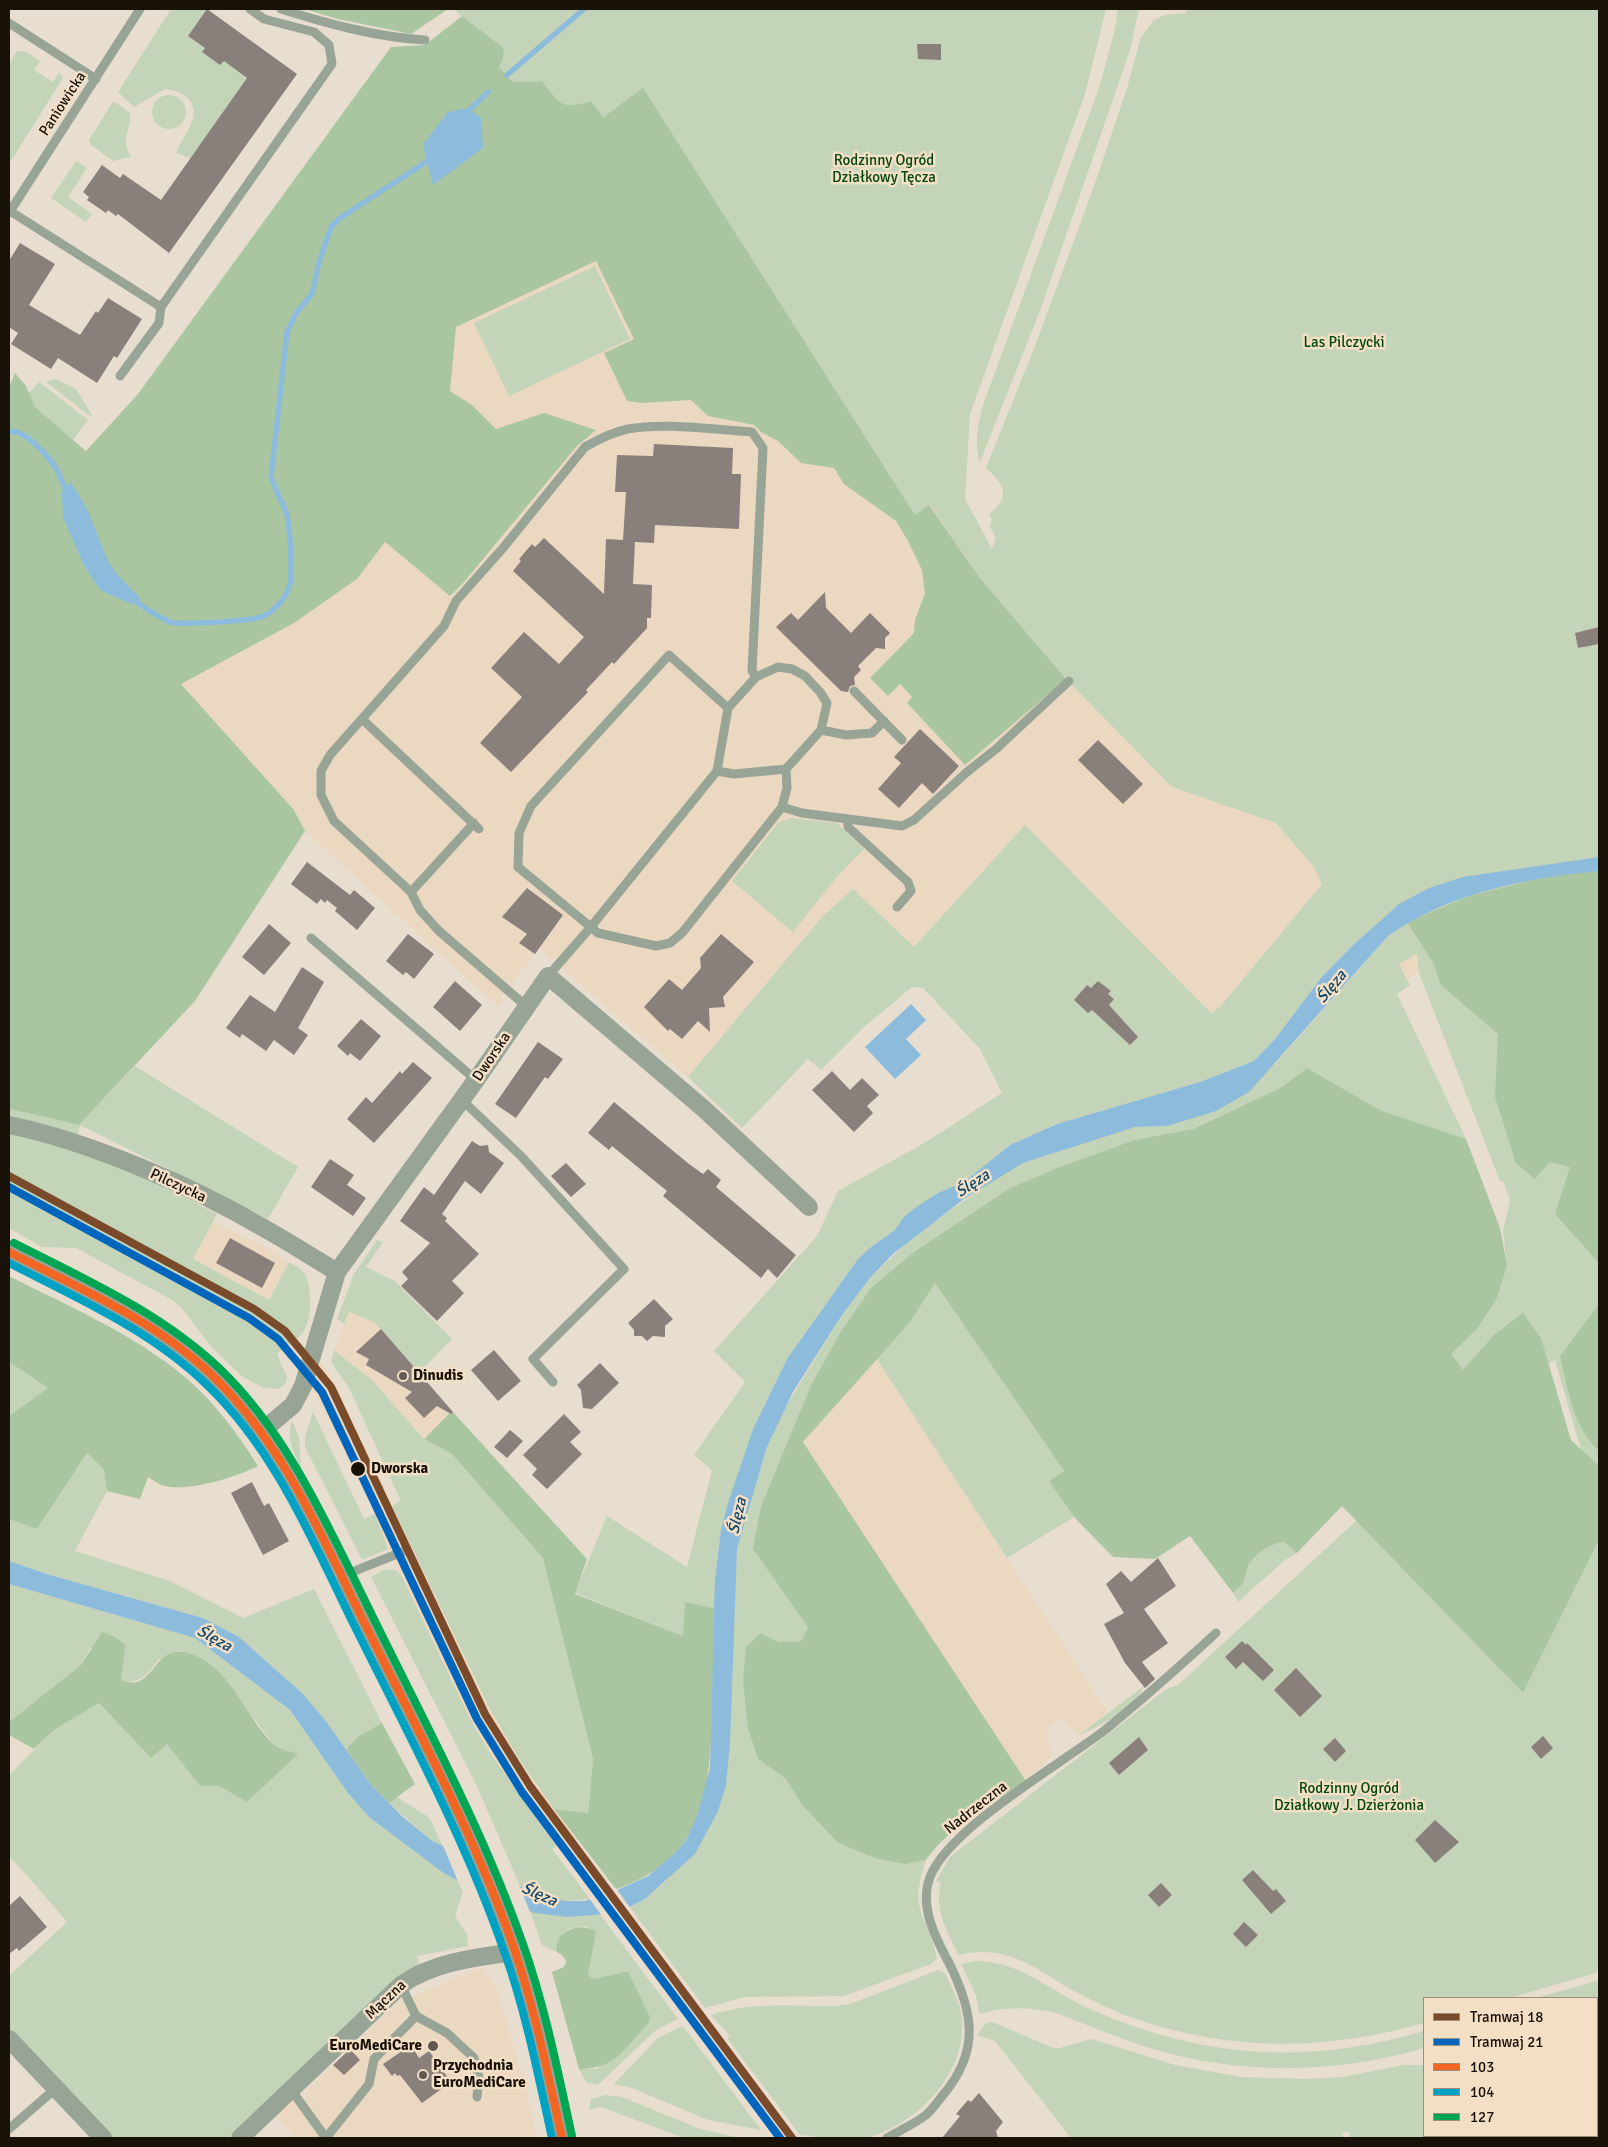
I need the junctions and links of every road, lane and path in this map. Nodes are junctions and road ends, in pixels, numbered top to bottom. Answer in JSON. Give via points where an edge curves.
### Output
{"nodes":[{"id":1,"x":140,"y":9,"type":"edge"},
{"id":2,"x":250,"y":9,"type":"edge"},
{"id":3,"x":281,"y":9,"type":"edge"},
{"id":4,"x":9,"y":24,"type":"edge"},
{"id":5,"x":425,"y":40,"type":"dead end"},
{"id":6,"x":96,"y":79,"type":"junction"},
{"id":7,"x":9,"y":212,"type":"edge"},
{"id":8,"x":161,"y":307,"type":"junction"},
{"id":9,"x":120,"y":376,"type":"dead end"},
{"id":10,"x":756,"y":677,"type":"junction"},
{"id":11,"x":1069,"y":681,"type":"dead end"},
{"id":12,"x":854,"y":692,"type":"dead end"},
{"id":13,"x":728,"y":708,"type":"junction"},
{"id":14,"x":362,"y":719,"type":"junction"},
{"id":15,"x":884,"y":722,"type":"junction"},
{"id":16,"x":821,"y":730,"type":"junction"},
{"id":17,"x":902,"y":740,"type":"dead end"},
{"id":18,"x":786,"y":769,"type":"junction"},
{"id":19,"x":717,"y":771,"type":"junction"},
{"id":20,"x":782,"y":807,"type":"junction"},
{"id":21,"x":848,"y":819,"type":"junction"},
{"id":22,"x":411,"y":892,"type":"junction"},
{"id":23,"x":897,"y":907,"type":"dead end"},
{"id":24,"x":590,"y":928,"type":"junction"},
{"id":25,"x":311,"y":938,"type":"dead end"},
{"id":26,"x":548,"y":976,"type":"junction"},
{"id":27,"x":526,"y":1006,"type":"junction"},
{"id":28,"x":476,"y":1080,"type":"junction"},
{"id":29,"x":462,"y":1100,"type":"junction"},
{"id":30,"x":9,"y":1125,"type":"edge"},
{"id":31,"x":809,"y":1207,"type":"dead end"},
{"id":32,"x":9,"y":1252,"type":"edge"},
{"id":33,"x":337,"y":1272,"type":"junction"},
{"id":34,"x":553,"y":1382,"type":"dead end"},
{"id":35,"x":261,"y":1432,"type":"junction"},
{"id":36,"x":407,"y":1550,"type":"dead end"},
{"id":37,"x":342,"y":1577,"type":"junction"},
{"id":38,"x":1216,"y":1633,"type":"dead end"},
{"id":39,"x":515,"y":1952,"type":"junction"},
{"id":40,"x":401,"y":1985,"type":"junction"},
{"id":41,"x":416,"y":2016,"type":"junction"},
{"id":42,"x":9,"y":2039,"type":"edge"},
{"id":43,"x":55,"y":2089,"type":"junction"},
{"id":44,"x":292,"y":2091,"type":"junction"},
{"id":45,"x":477,"y":2096,"type":"dead end"},
{"id":46,"x":9,"y":2129,"type":"edge"},
{"id":47,"x":103,"y":2138,"type":"edge"},
{"id":48,"x":240,"y":2138,"type":"edge"},
{"id":49,"x":326,"y":2138,"type":"edge"},
{"id":50,"x":562,"y":2138,"type":"edge"},
{"id":51,"x":887,"y":2138,"type":"edge"}],
"edges":[{"from":1,"to":6,"type":"lane","name":"Paniowicka"},
{"from":2,"to":8,"type":"lane","via":[[264,19],[314,32],[329,45],[332,64]]},
{"from":3,"to":5,"type":"lane","via":[[392,38]]},
{"from":4,"to":6,"type":"lane"},
{"from":6,"to":7,"type":"lane","name":"Paniowicka"},
{"from":7,"to":8,"type":"lane"},
{"from":8,"to":9,"type":"lane","via":[[159,323]]},
{"from":10,"to":13,"type":"lane"},
{"from":10,"to":14,"type":"lane","via":[[752,671],[763,448],[752,432],[673,427],[629,429],[602,437],[585,447],[456,601],[444,626]]},
{"from":10,"to":16,"type":"lane","via":[[778,667],[806,676],[827,703]]},
{"from":11,"to":21,"type":"lane","via":[[996,750],[914,820],[902,826]]},
{"from":12,"to":15,"type":"lane"},
{"from":13,"to":19,"type":"lane"},
{"from":13,"to":24,"type":"lane","via":[[669,655],[530,806],[519,833],[518,866]]},
{"from":14,"to":22,"type":"lane","via":[[330,755],[321,772],[321,796],[334,821]]},
{"from":14,"to":22,"type":"lane","via":[[477,826]]},
{"from":15,"to":16,"type":"lane","via":[[872,733],[846,735]]},
{"from":15,"to":17,"type":"lane"},
{"from":16,"to":18,"type":"lane"},
{"from":18,"to":19,"type":"lane","via":[[734,774]]},
{"from":18,"to":20,"type":"lane","via":[[787,788]]},
{"from":19,"to":24,"type":"lane"},
{"from":20,"to":21,"type":"lane"},
{"from":20,"to":24,"type":"lane","via":[[682,933],[670,943],[656,946],[598,933]]},
{"from":21,"to":23,"type":"lane","via":[[848,827],[908,882],[912,890]]},
{"from":22,"to":27,"type":"lane","via":[[420,910],[439,931]]},
{"from":24,"to":26,"type":"lane"},
{"from":25,"to":28,"type":"lane"},
{"from":26,"to":27,"type":"street","name":"Dworska"},
{"from":26,"to":31,"type":"street","via":[[704,1109]]},
{"from":27,"to":28,"type":"street","name":"Dworska"},
{"from":28,"to":29,"type":"street","name":"Dworska"},
{"from":29,"to":33,"type":"street","name":"Dworska"},
{"from":29,"to":34,"type":"lane","via":[[521,1156],[624,1269],[533,1359]]},
{"from":30,"to":33,"type":"street","name":"Pilczycka","via":[[75,1144],[148,1172],[254,1222]]},
{"from":32,"to":35,"type":"street","via":[[125,1314],[184,1352],[215,1378]]},
{"from":33,"to":35,"type":"street","name":"Dworska","via":[[303,1386],[293,1405]]},
{"from":35,"to":37,"type":"street","via":[[293,1484]]},
{"from":36,"to":37,"type":"lane"},
{"from":37,"to":39,"type":"street","via":[[480,1860]]},
{"from":38,"to":51,"type":"lane","name":"Nadrzeczna","via":[[1104,1730],[947,1848],[930,1877],[926,1902],[933,1931],[962,1992],[970,2022],[969,2043],[960,2072],[926,2115]]},
{"from":39,"to":40,"type":"street","name":"Mączna","via":[[429,1969]]},
{"from":39,"to":50,"type":"street","via":[[537,2026]]},
{"from":40,"to":41,"type":"lane"},
{"from":40,"to":44,"type":"street","name":"Mączna"},
{"from":41,"to":45,"type":"lane","via":[[447,2033],[474,2058],[479,2078]]},
{"from":41,"to":49,"type":"lane","via":[[374,2059],[370,2084]]},
{"from":42,"to":43,"type":"street"},
{"from":43,"to":46,"type":"lane"},
{"from":43,"to":47,"type":"street"},
{"from":44,"to":48,"type":"street","name":"Mączna"},
{"from":44,"to":49,"type":"lane"}]}
